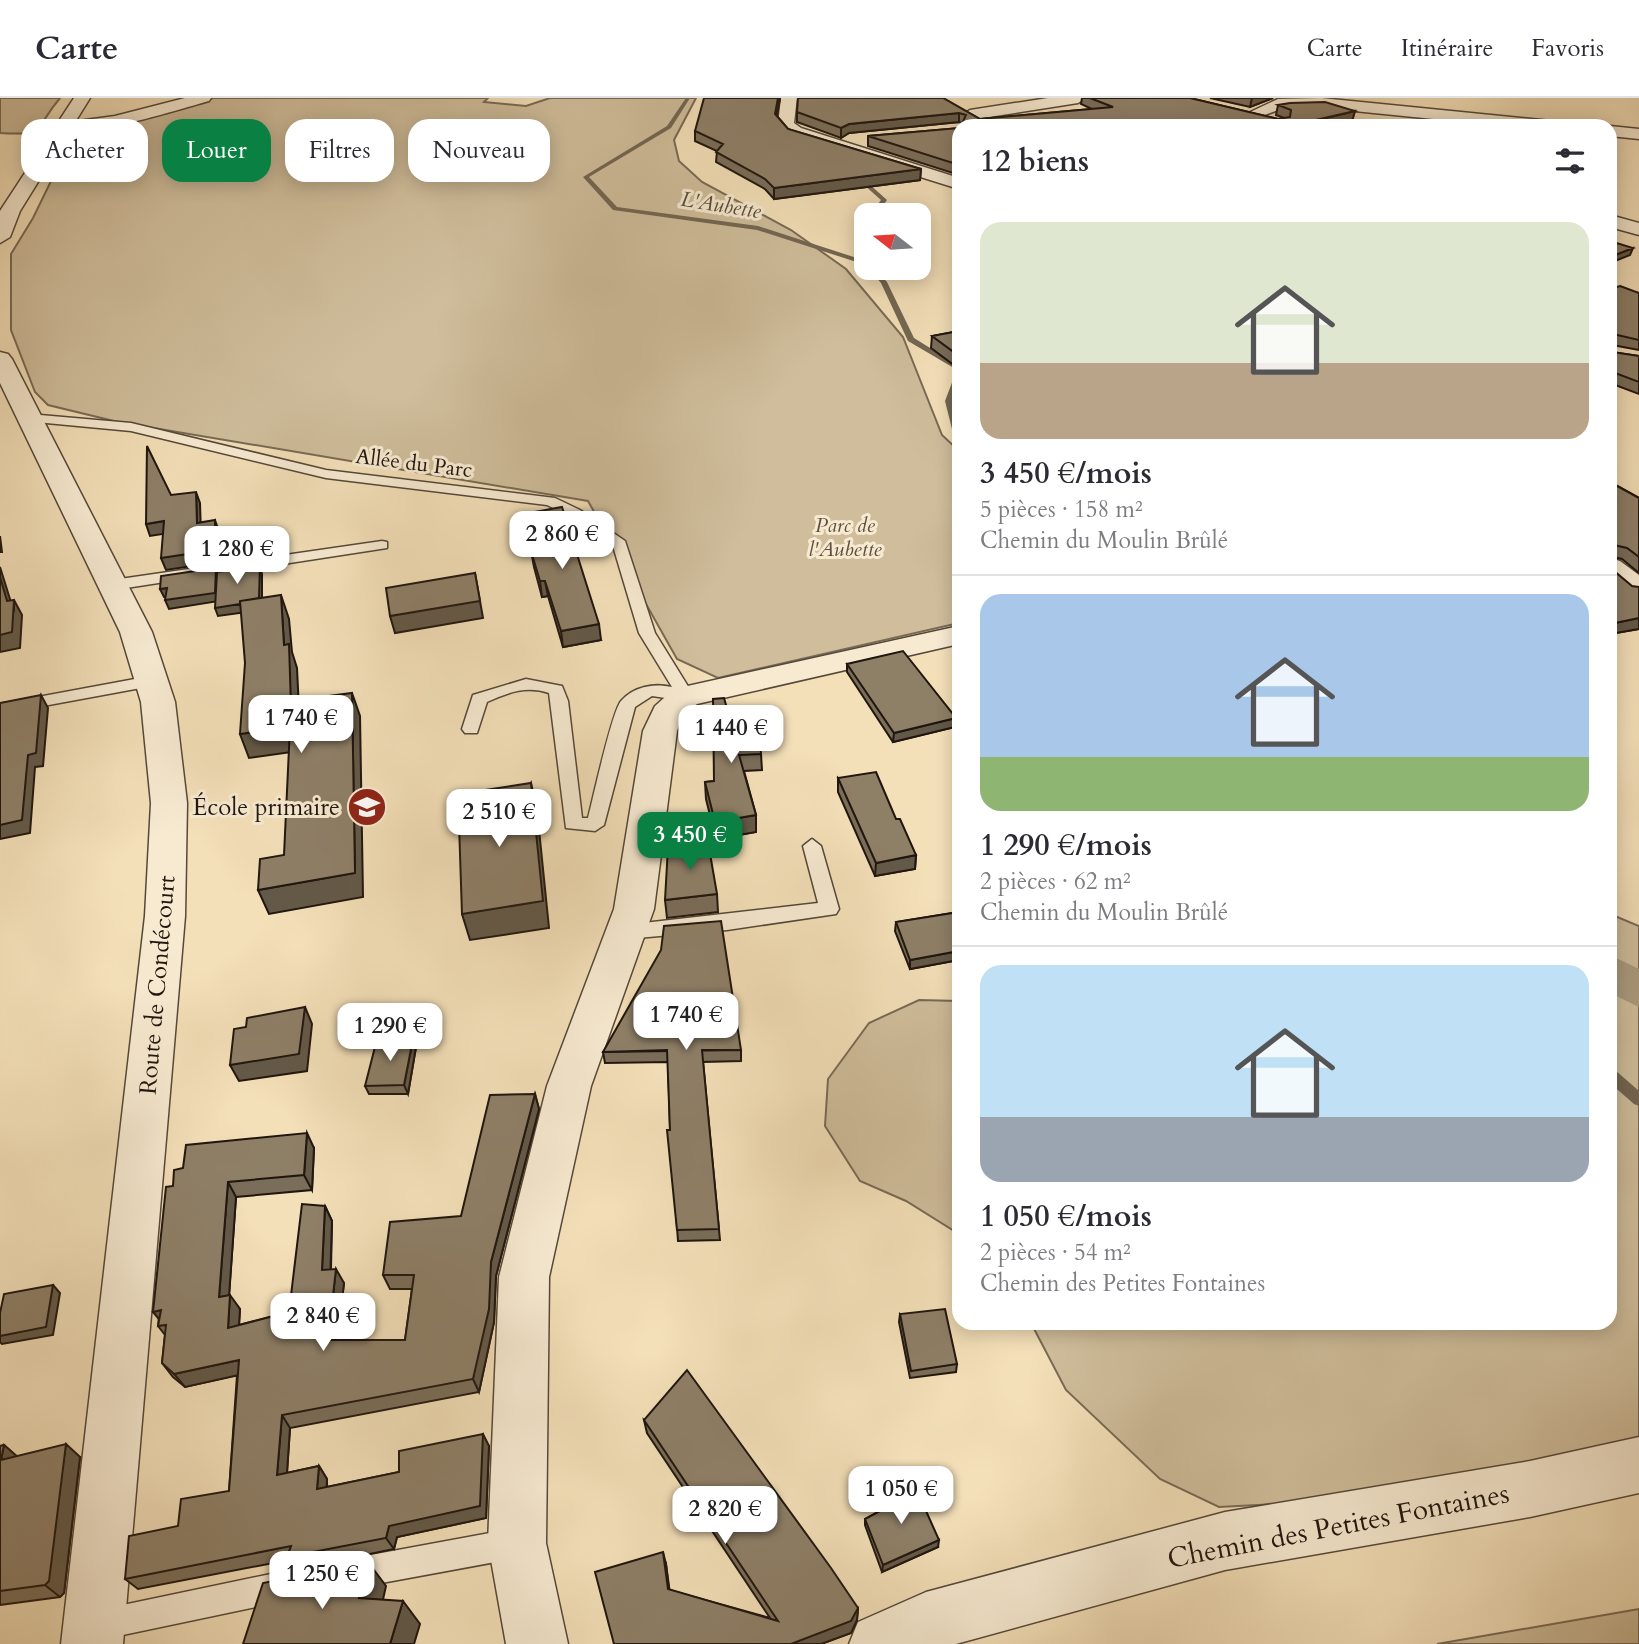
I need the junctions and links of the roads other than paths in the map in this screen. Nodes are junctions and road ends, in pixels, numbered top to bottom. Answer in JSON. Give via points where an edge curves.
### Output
{"nodes":[{"id":1,"x":82,"y":98,"type":"edge"},
{"id":2,"x":203,"y":98,"type":"edge"},
{"id":3,"x":789,"y":98,"type":"edge"},
{"id":4,"x":1078,"y":98,"type":"edge"},
{"id":5,"x":69,"y":119,"type":"edge"},
{"id":6,"x":124,"y":119,"type":"edge"},
{"id":7,"x":973,"y":119,"type":"edge"},
{"id":8,"x":1265,"y":119,"type":"edge"},
{"id":9,"x":1482,"y":119,"type":"edge"},
{"id":10,"x":1617,"y":132,"type":"edge"},
{"id":11,"x":1639,"y":134,"type":"edge"},
{"id":12,"x":874,"y":139,"type":"edge"},
{"id":13,"x":834,"y":144,"type":"junction"},
{"id":14,"x":29,"y":182,"type":"edge"},
{"id":15,"x":952,"y":182,"type":"edge"},
{"id":16,"x":1617,"y":223,"type":"edge"},
{"id":17,"x":1639,"y":229,"type":"edge"},
{"id":18,"x":0,"y":237,"type":"edge"},
{"id":19,"x":0,"y":359,"type":"edge"},
{"id":20,"x":29,"y":418,"type":"junction"},
{"id":21,"x":382,"y":545,"type":"dead end"},
{"id":22,"x":1617,"y":572,"type":"edge"},
{"id":23,"x":113,"y":585,"type":"junction"},
{"id":24,"x":1639,"y":589,"type":"edge"},
{"id":25,"x":952,"y":637,"type":"edge"},
{"id":26,"x":151,"y":681,"type":"junction"},
{"id":27,"x":686,"y":696,"type":"junction"},
{"id":28,"x":0,"y":709,"type":"edge"},
{"id":29,"x":471,"y":729,"type":"dead end"},
{"id":30,"x":812,"y":846,"type":"dead end"},
{"id":31,"x":626,"y":932,"type":"junction"},
{"id":32,"x":1639,"y":1465,"type":"edge"},
{"id":33,"x":517,"y":1543,"type":"junction"},
{"id":34,"x":93,"y":1635,"type":"edge"},
{"id":35,"x":537,"y":1644,"type":"edge"},
{"id":36,"x":880,"y":1644,"type":"edge"}],
"edges":[{"from":1,"to":5,"type":"street"},
{"from":2,"to":6,"type":"street"},
{"from":3,"to":13,"type":"street","via":[[786,124],[795,132]]},
{"from":4,"to":7,"type":"street","via":[[970,116]]},
{"from":8,"to":9,"type":"street","via":[[1247,116],[1278,104],[1314,102]]},
{"from":10,"to":11,"type":"street"},
{"from":12,"to":13,"type":"street"},
{"from":13,"to":15,"type":"street"},
{"from":14,"to":18,"type":"street"},
{"from":16,"to":17,"type":"street"},
{"from":19,"to":20,"type":"street","name":"Route de Condécourt"},
{"from":20,"to":23,"type":"street","name":"Route de Condécourt"},
{"from":20,"to":27,"type":"lane","name":"Allée du Parc","via":[[131,427],[326,474],[550,501],[620,544],[648,633]]},
{"from":21,"to":23,"type":"lane"},
{"from":22,"to":24,"type":"street"},
{"from":23,"to":26,"type":"street","name":"Route de Condécourt","via":[[136,632]]},
{"from":25,"to":27,"type":"street"},
{"from":26,"to":28,"type":"lane"},
{"from":26,"to":34,"type":"street","name":"Route de Condécourt","via":[[158,702],[169,803],[165,916]]},
{"from":27,"to":29,"type":"lane","via":[[660,689],[640,692],[627,705],[595,825],[573,824],[556,690],[538,683],[510,685],[479,699]]},
{"from":27,"to":31,"type":"street","via":[[667,713],[660,731],[634,909]]},
{"from":30,"to":31,"type":"lane","via":[[829,909]]},
{"from":31,"to":33,"type":"street","via":[[569,1087],[524,1277]]},
{"from":32,"to":36,"type":"street","name":"Chemin des Petites Fontaines","via":[[1530,1489],[1225,1541],[926,1622]]},
{"from":33,"to":34,"type":"lane","via":[[317,1580]]},
{"from":33,"to":35,"type":"street"}]}
